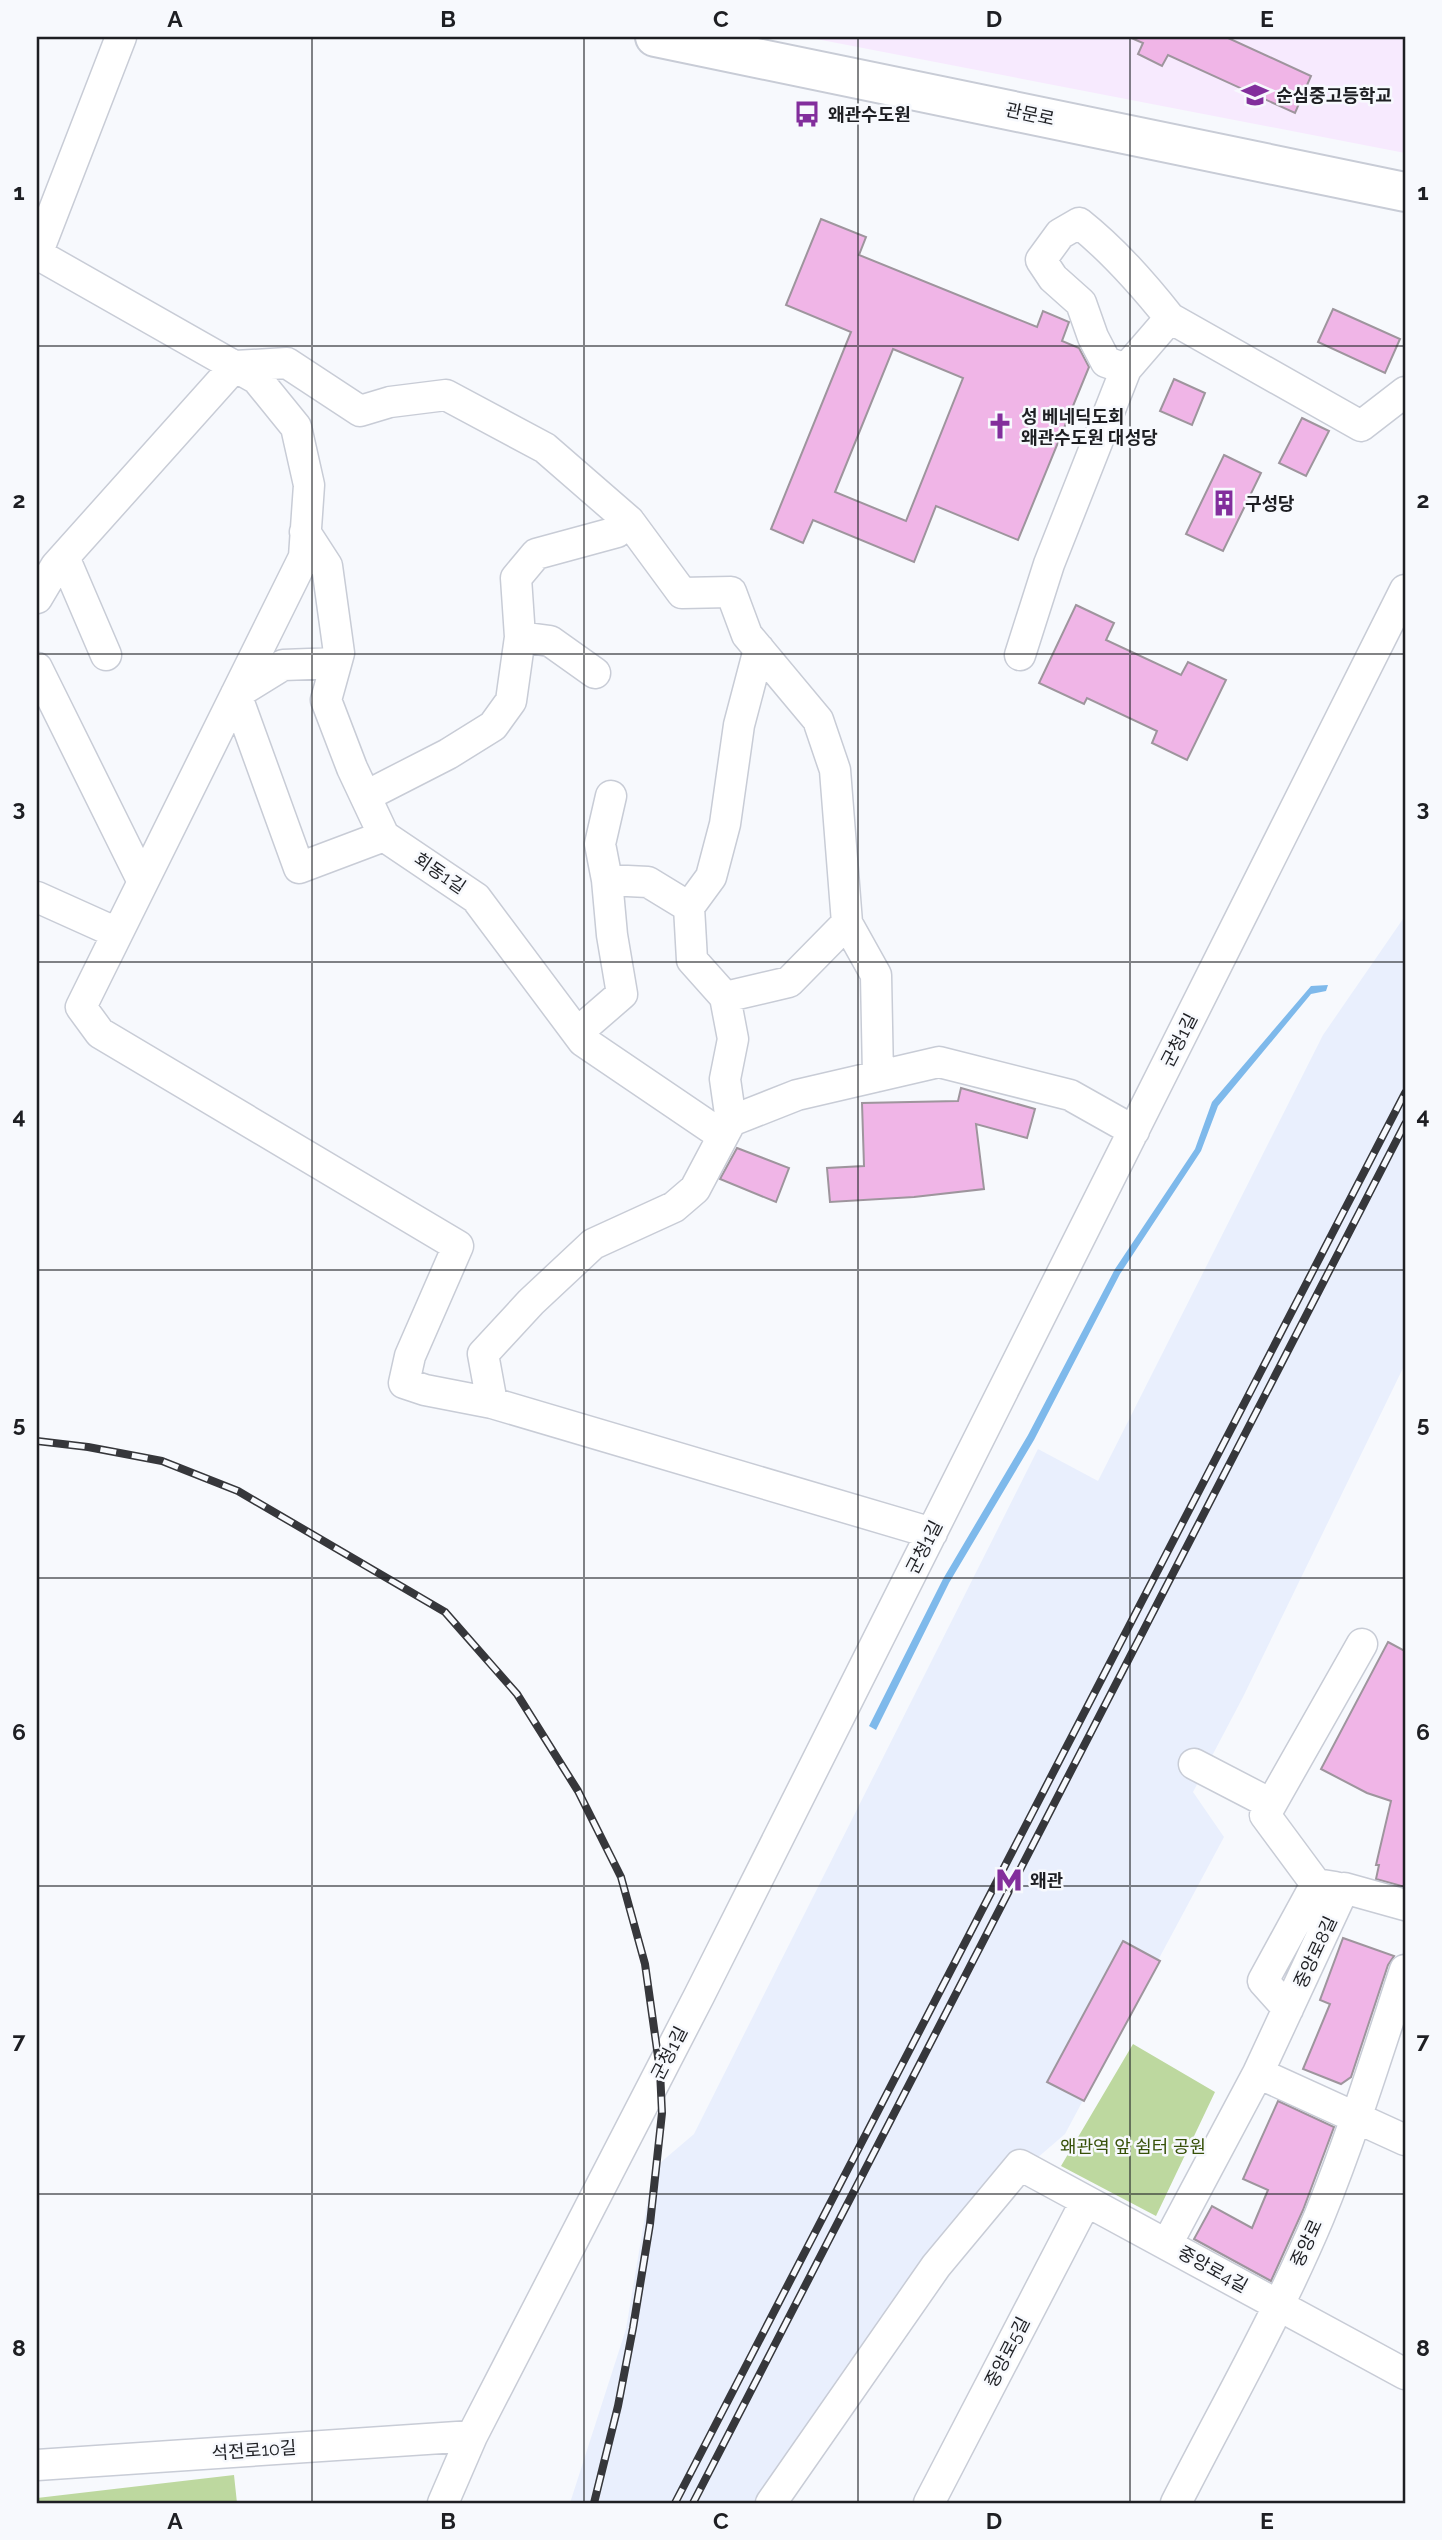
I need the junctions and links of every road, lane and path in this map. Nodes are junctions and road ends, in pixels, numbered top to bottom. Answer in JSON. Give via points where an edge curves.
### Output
{"nodes":[{"id":1,"x":121,"y":37,"type":"edge"},
{"id":2,"x":666,"y":38,"type":"edge"},
{"id":3,"x":1405,"y":192,"type":"edge"},
{"id":4,"x":1170,"y":318,"type":"junction"},
{"id":5,"x":235,"y":366,"type":"junction"},
{"id":6,"x":1126,"y":369,"type":"junction"},
{"id":7,"x":1405,"y":392,"type":"edge"},
{"id":8,"x":629,"y":521,"type":"junction"},
{"id":9,"x":305,"y":532,"type":"junction"},
{"id":10,"x":52,"y":561,"type":"edge"},
{"id":11,"x":1405,"y":590,"type":"edge"},
{"id":12,"x":37,"y":598,"type":"edge"},
{"id":13,"x":520,"y":637,"type":"junction"},
{"id":14,"x":759,"y":649,"type":"junction"},
{"id":15,"x":1020,"y":655,"type":"dead end"},
{"id":16,"x":106,"y":656,"type":"dead end"},
{"id":17,"x":336,"y":663,"type":"junction"},
{"id":18,"x":37,"y":668,"type":"edge"},
{"id":19,"x":595,"y":673,"type":"dead end"},
{"id":20,"x":236,"y":694,"type":"junction"},
{"id":21,"x":366,"y":796,"type":"junction"},
{"id":22,"x":611,"y":796,"type":"dead end"},
{"id":23,"x":384,"y":836,"type":"junction"},
{"id":24,"x":607,"y":880,"type":"junction"},
{"id":25,"x":143,"y":882,"type":"junction"},
{"id":26,"x":37,"y":897,"type":"edge"},
{"id":27,"x":690,"y":907,"type":"junction"},
{"id":28,"x":847,"y":923,"type":"junction"},
{"id":29,"x":117,"y":933,"type":"junction"},
{"id":30,"x":725,"y":997,"type":"junction"},
{"id":31,"x":577,"y":1033,"type":"junction"},
{"id":32,"x":878,"y":1076,"type":"junction"},
{"id":33,"x":727,"y":1129,"type":"junction"},
{"id":34,"x":1134,"y":1131,"type":"junction"},
{"id":35,"x":492,"y":1403,"type":"junction"},
{"id":36,"x":932,"y":1532,"type":"junction"},
{"id":37,"x":1362,"y":1644,"type":"dead end"},
{"id":38,"x":1194,"y":1764,"type":"dead end"},
{"id":39,"x":1271,"y":1804,"type":"junction"},
{"id":40,"x":1330,"y":1886,"type":"junction"},
{"id":41,"x":1405,"y":1905,"type":"edge"},
{"id":42,"x":1405,"y":1970,"type":"edge"},
{"id":43,"x":1258,"y":2073,"type":"junction"},
{"id":44,"x":1356,"y":2118,"type":"junction"},
{"id":45,"x":1405,"y":2140,"type":"edge"},
{"id":46,"x":1086,"y":2200,"type":"junction"},
{"id":47,"x":1167,"y":2244,"type":"junction"},
{"id":48,"x":1278,"y":2305,"type":"junction"},
{"id":49,"x":1405,"y":2374,"type":"edge"},
{"id":50,"x":472,"y":2436,"type":"junction"},
{"id":51,"x":37,"y":2465,"type":"edge"},
{"id":52,"x":443,"y":2503,"type":"edge"},
{"id":53,"x":771,"y":2503,"type":"edge"},
{"id":54,"x":929,"y":2503,"type":"edge"},
{"id":55,"x":1176,"y":2503,"type":"edge"}],
"edges":[{"from":1,"to":5,"type":"street","via":[[37,254]]},
{"from":2,"to":3,"type":"main road","name":"관문로"},
{"from":4,"to":6,"type":"street"},
{"from":4,"to":6,"type":"street","via":[[1140,281],[1079,223],[1060,234],[1041,260],[1081,303],[1106,362]]},
{"from":4,"to":7,"type":"street","via":[[1361,426]]},
{"from":5,"to":8,"type":"street","via":[[287,363],[359,411],[446,395],[545,448]]},
{"from":5,"to":9,"type":"street","via":[[257,379],[296,427],[309,485]]},
{"from":5,"to":10,"type":"street"},
{"from":6,"to":15,"type":"street","via":[[1049,564]]},
{"from":8,"to":13,"type":"street","via":[[617,532],[536,554],[516,578]]},
{"from":8,"to":14,"type":"street","via":[[682,593],[731,592],[747,635]]},
{"from":9,"to":17,"type":"street","via":[[327,566],[339,653]]},
{"from":9,"to":20,"type":"street","via":[[303,557]]},
{"from":10,"to":12,"type":"street"},
{"from":10,"to":16,"type":"street"},
{"from":11,"to":34,"type":"street","name":"군청1길"},
{"from":13,"to":19,"type":"street","via":[[550,641]]},
{"from":13,"to":21,"type":"street","via":[[511,701],[493,726]]},
{"from":14,"to":27,"type":"street","via":[[739,725],[725,824],[711,877]]},
{"from":14,"to":28,"type":"street","via":[[818,720],[835,770]]},
{"from":17,"to":20,"type":"street","via":[[282,665]]},
{"from":17,"to":21,"type":"street","via":[[326,700]]},
{"from":18,"to":25,"type":"street"},
{"from":20,"to":23,"type":"street","via":[[299,868]]},
{"from":20,"to":25,"type":"street"},
{"from":21,"to":23,"type":"street"},
{"from":22,"to":24,"type":"street","via":[[600,844]]},
{"from":23,"to":31,"type":"street","name":"회동1길","via":[[476,898]]},
{"from":24,"to":27,"type":"street","via":[[648,882]]},
{"from":24,"to":31,"type":"street","via":[[621,994]]},
{"from":25,"to":29,"type":"street"},
{"from":26,"to":29,"type":"street"},
{"from":27,"to":30,"type":"street","via":[[692,960]]},
{"from":28,"to":30,"type":"street","via":[[789,982]]},
{"from":28,"to":32,"type":"street","via":[[876,975]]},
{"from":29,"to":35,"type":"street","via":[[81,1007],[100,1033],[458,1246],[410,1356],[404,1383]]},
{"from":30,"to":33,"type":"street","via":[[733,1039],[725,1079]]},
{"from":31,"to":33,"type":"street","name":"회동1길","via":[[583,1041]]},
{"from":32,"to":33,"type":"street","via":[[797,1095]]},
{"from":32,"to":34,"type":"street","via":[[939,1062],[1070,1095]]},
{"from":33,"to":35,"type":"street","via":[[695,1189],[674,1208],[593,1244],[484,1354]]},
{"from":34,"to":36,"type":"street","name":"군청1길"},
{"from":35,"to":36,"type":"street"},
{"from":36,"to":50,"type":"street","name":"군청1길"},
{"from":37,"to":39,"type":"street"},
{"from":38,"to":39,"type":"street"},
{"from":39,"to":40,"type":"street","via":[[1265,1815]]},
{"from":40,"to":41,"type":"street"},
{"from":40,"to":43,"type":"street","name":"중앙로8길","via":[[1288,2009]]},
{"from":42,"to":44,"type":"street","name":"중앙로"},
{"from":43,"to":44,"type":"street"},
{"from":43,"to":47,"type":"street","name":"중앙로8길"},
{"from":44,"to":45,"type":"street"},
{"from":44,"to":48,"type":"street","name":"중앙로"},
{"from":46,"to":47,"type":"street","name":"중앙로4길"},
{"from":46,"to":53,"type":"street","name":"중앙로4길","via":[[1020,2165],[936,2266]]},
{"from":46,"to":54,"type":"street","name":"중앙로5길"},
{"from":47,"to":48,"type":"street","name":"중앙로4길"},
{"from":48,"to":49,"type":"street","name":"중앙로4길"},
{"from":48,"to":55,"type":"street","name":"중앙로"},
{"from":50,"to":51,"type":"street","name":"석전로10길"},
{"from":50,"to":52,"type":"street","name":"군청1길"}]}
